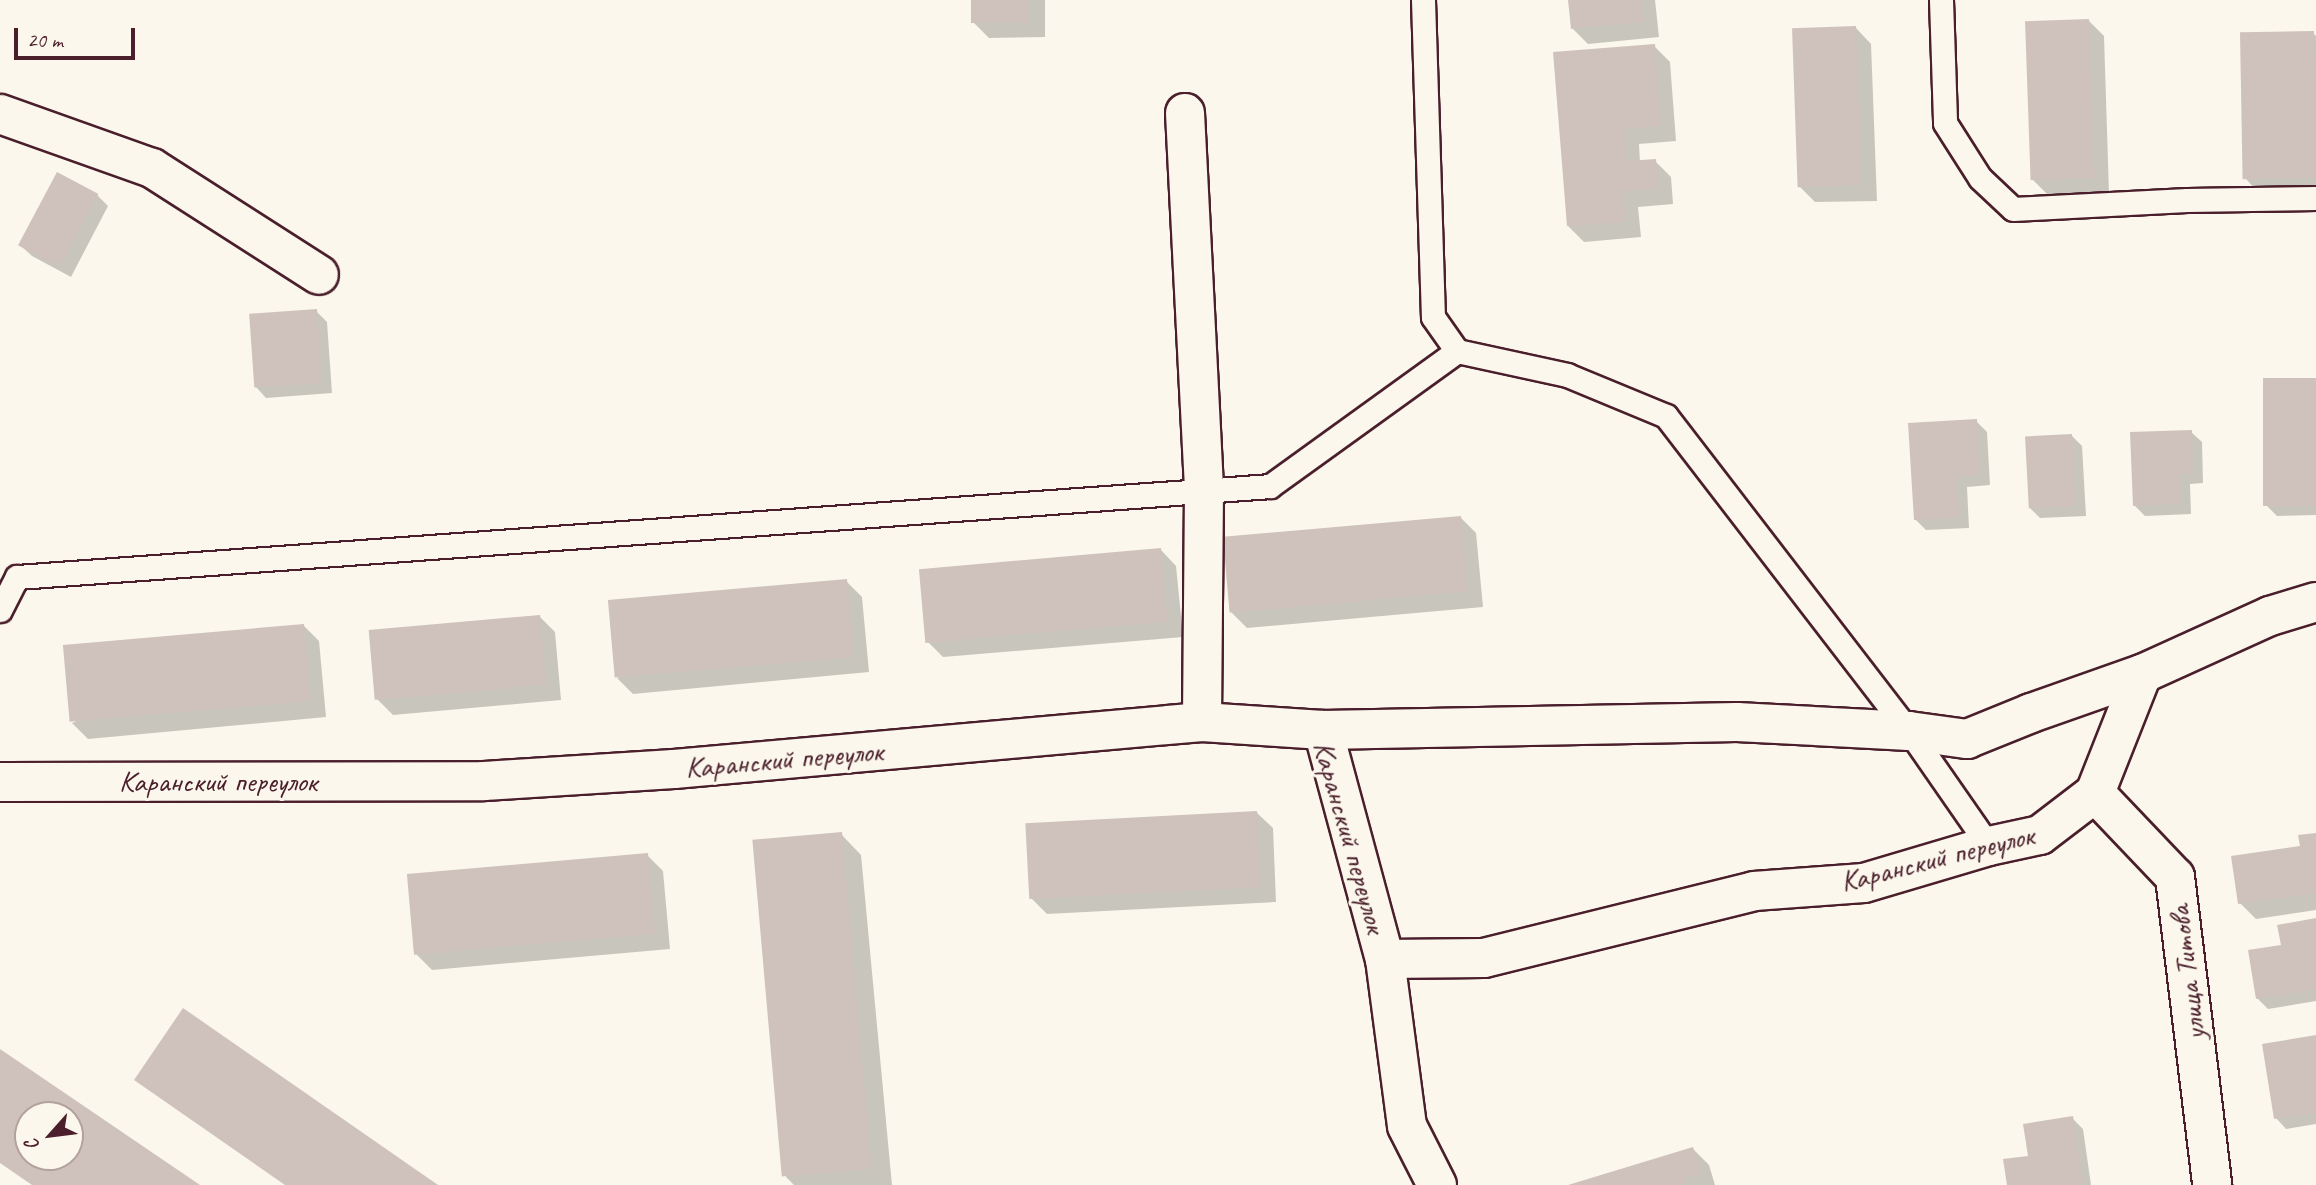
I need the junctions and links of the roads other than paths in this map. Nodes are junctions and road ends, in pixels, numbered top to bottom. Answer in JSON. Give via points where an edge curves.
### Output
{"nodes":[{"id":1,"x":1423,"y":0,"type":"edge"},
{"id":2,"x":1941,"y":0,"type":"edge"},
{"id":3,"x":1185,"y":113,"type":"dead end"},
{"id":4,"x":0,"y":114,"type":"edge"},
{"id":5,"x":2316,"y":198,"type":"edge"},
{"id":6,"x":319,"y":275,"type":"dead end"},
{"id":7,"x":1457,"y":351,"type":"junction"},
{"id":8,"x":1204,"y":491,"type":"junction"},
{"id":9,"x":2316,"y":602,"type":"edge"},
{"id":10,"x":0,"y":610,"type":"edge"},
{"id":11,"x":2142,"y":674,"type":"junction"},
{"id":12,"x":1202,"y":722,"type":"junction"},
{"id":13,"x":1324,"y":730,"type":"junction"},
{"id":14,"x":1909,"y":731,"type":"junction"},
{"id":15,"x":0,"y":782,"type":"edge"},
{"id":16,"x":2095,"y":793,"type":"junction"},
{"id":17,"x":1989,"y":846,"type":"junction"},
{"id":18,"x":1385,"y":959,"type":"junction"},
{"id":19,"x":1437,"y":1185,"type":"edge"},
{"id":20,"x":2212,"y":1185,"type":"edge"}],
"edges":[{"from":1,"to":7,"type":"lane","via":[[1433,317]]},
{"from":2,"to":5,"type":"lane","via":[[1945,123],[1980,178],[2013,209]]},
{"from":3,"to":8,"type":"street"},
{"from":4,"to":6,"type":"street","via":[[152,168]]},
{"from":7,"to":8,"type":"lane","via":[[1270,486]]},
{"from":7,"to":14,"type":"lane","via":[[1567,375],[1666,416]]},
{"from":8,"to":10,"type":"lane","via":[[17,577]]},
{"from":8,"to":12,"type":"street"},
{"from":9,"to":11,"type":"street","via":[[2270,616]]},
{"from":11,"to":14,"type":"street","via":[[1967,739]]},
{"from":11,"to":16,"type":"street"},
{"from":12,"to":13,"type":"street","name":"Каранский переулок"},
{"from":12,"to":15,"type":"street","name":"Каранский переулок","via":[[674,769],[484,781]]},
{"from":13,"to":14,"type":"street","via":[[1737,722]]},
{"from":13,"to":18,"type":"street","name":"Каранский переулок"},
{"from":14,"to":17,"type":"lane"},
{"from":16,"to":17,"type":"street","name":"Каранский переулок","via":[[2040,835]]},
{"from":16,"to":20,"type":"street","name":"улица Титова","via":[[2175,877]]},
{"from":17,"to":18,"type":"street","name":"Каранский переулок","via":[[1864,883],[1755,891],[1484,958]]},
{"from":18,"to":19,"type":"street","via":[[1407,1126]]}]}
